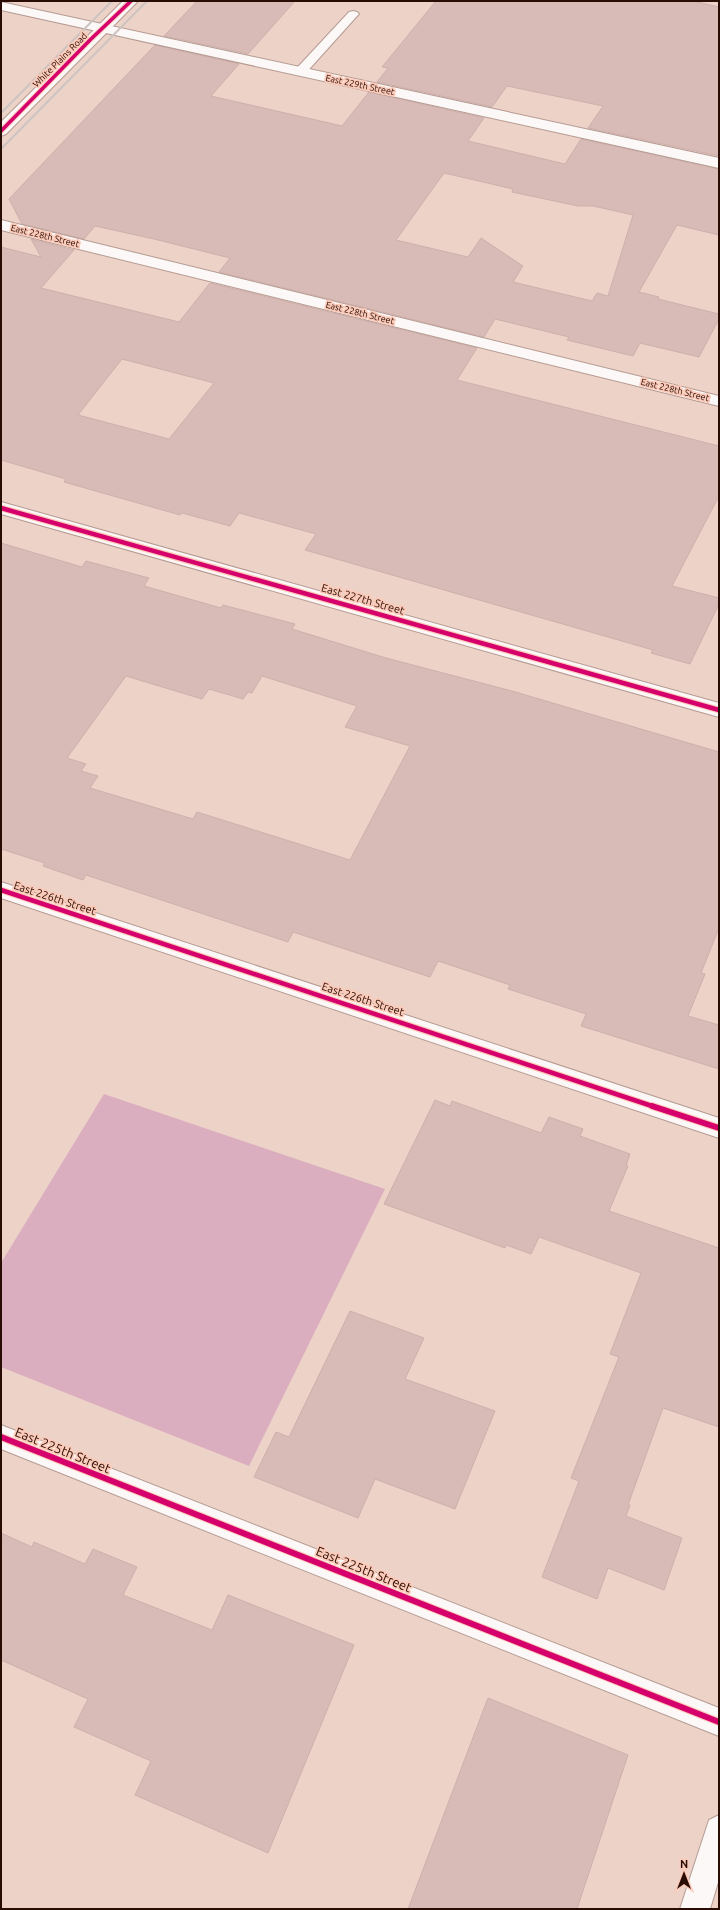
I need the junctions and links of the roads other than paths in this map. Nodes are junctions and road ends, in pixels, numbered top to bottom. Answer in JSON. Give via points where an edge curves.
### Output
{"nodes":[{"id":1,"x":131,"y":1,"type":"edge"},
{"id":2,"x":1,"y":6,"type":"edge"},
{"id":3,"x":353,"y":14,"type":"dead end"},
{"id":4,"x":104,"y":28,"type":"junction"},
{"id":5,"x":300,"y":72,"type":"junction"},
{"id":6,"x":1,"y":132,"type":"edge"},
{"id":7,"x":719,"y":163,"type":"edge"},
{"id":8,"x":1,"y":225,"type":"edge"},
{"id":9,"x":719,"y":401,"type":"edge"},
{"id":10,"x":1,"y":508,"type":"edge"},
{"id":11,"x":719,"y":710,"type":"edge"},
{"id":12,"x":1,"y":890,"type":"edge"},
{"id":13,"x":719,"y":1128,"type":"edge"},
{"id":14,"x":1,"y":1437,"type":"edge"},
{"id":15,"x":719,"y":1722,"type":"edge"},
{"id":16,"x":719,"y":1830,"type":"edge"},
{"id":17,"x":694,"y":1909,"type":"edge"}],
"edges":[{"from":1,"to":4,"type":"street","name":"White Plains Road"},
{"from":2,"to":4,"type":"street","name":"East 229th Street"},
{"from":3,"to":5,"type":"lane"},
{"from":4,"to":5,"type":"street","name":"East 229th Street"},
{"from":4,"to":6,"type":"street","name":"White Plains Road"},
{"from":5,"to":7,"type":"street","name":"East 229th Street"},
{"from":8,"to":9,"type":"street","name":"East 228th Street"},
{"from":10,"to":11,"type":"street","name":"East 227th Street"},
{"from":12,"to":13,"type":"street","name":"East 226th Street"},
{"from":14,"to":15,"type":"street","name":"East 225th Street"},
{"from":16,"to":17,"type":"street"}]}
